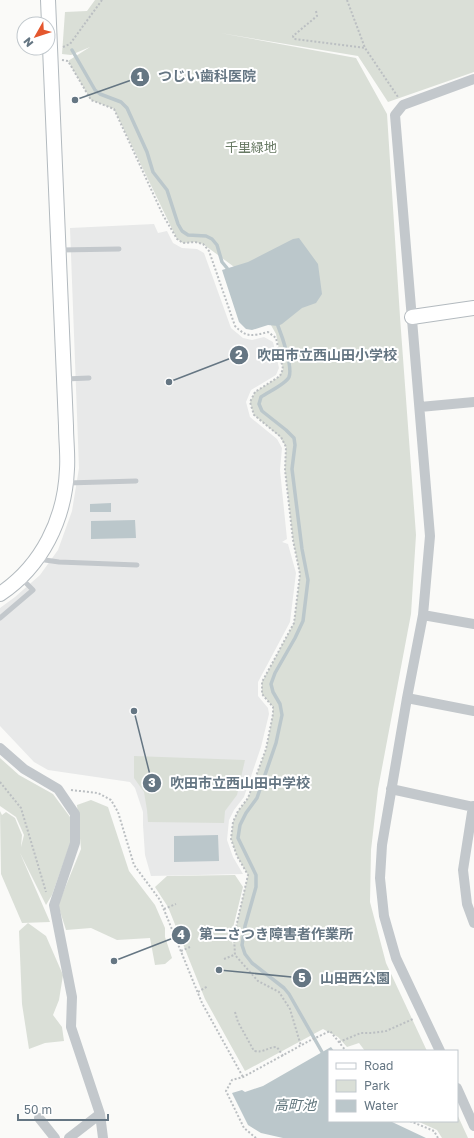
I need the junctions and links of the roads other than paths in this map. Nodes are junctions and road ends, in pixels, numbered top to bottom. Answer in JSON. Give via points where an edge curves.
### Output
{"nodes":[{"id":1,"x":48,"y":0,"type":"edge"},
{"id":2,"x":474,"y":79,"type":"edge"},
{"id":3,"x":119,"y":249,"type":"dead end"},
{"id":4,"x":58,"y":250,"type":"junction"},
{"id":5,"x":474,"y":308,"type":"edge"},
{"id":6,"x":412,"y":317,"type":"junction"},
{"id":7,"x":89,"y":378,"type":"dead end"},
{"id":8,"x":64,"y":379,"type":"junction"},
{"id":9,"x":474,"y":402,"type":"edge"},
{"id":10,"x":420,"y":407,"type":"junction"},
{"id":11,"x":136,"y":481,"type":"dead end"},
{"id":12,"x":66,"y":483,"type":"junction"},
{"id":13,"x":38,"y":559,"type":"junction"},
{"id":14,"x":137,"y":565,"type":"dead end"},
{"id":15,"x":21,"y":578,"type":"junction"},
{"id":16,"x":0,"y":594,"type":"edge"},
{"id":17,"x":423,"y":615,"type":"junction"},
{"id":18,"x":0,"y":618,"type":"edge"},
{"id":19,"x":474,"y":624,"type":"edge"},
{"id":20,"x":407,"y":698,"type":"junction"},
{"id":21,"x":474,"y":711,"type":"edge"},
{"id":22,"x":0,"y":748,"type":"edge"},
{"id":23,"x":391,"y":790,"type":"junction"},
{"id":24,"x":474,"y":806,"type":"edge"},
{"id":25,"x":474,"y":922,"type":"edge"},
{"id":26,"x":440,"y":1050,"type":"edge"},
{"id":27,"x":458,"y":1089,"type":"edge"},
{"id":28,"x":470,"y":1106,"type":"edge"},
{"id":29,"x":100,"y":1114,"type":"junction"},
{"id":30,"x":39,"y":1118,"type":"dead end"},
{"id":31,"x":474,"y":1126,"type":"edge"},
{"id":32,"x":55,"y":1138,"type":"edge"},
{"id":33,"x":68,"y":1138,"type":"edge"},
{"id":34,"x":103,"y":1138,"type":"edge"}],
"edges":[{"from":1,"to":4,"type":"street"},
{"from":2,"to":6,"type":"street","via":[[403,105],[396,115]]},
{"from":3,"to":4,"type":"lane"},
{"from":4,"to":8,"type":"street"},
{"from":5,"to":6,"type":"street"},
{"from":6,"to":10,"type":"street"},
{"from":7,"to":8,"type":"lane"},
{"from":8,"to":12,"type":"street"},
{"from":9,"to":10,"type":"street"},
{"from":10,"to":17,"type":"street","via":[[430,536]]},
{"from":11,"to":12,"type":"lane"},
{"from":12,"to":13,"type":"street","via":[[61,512]]},
{"from":13,"to":14,"type":"lane"},
{"from":13,"to":15,"type":"street"},
{"from":15,"to":16,"type":"street"},
{"from":15,"to":18,"type":"lane","via":[[33,590]]},
{"from":17,"to":19,"type":"street"},
{"from":17,"to":20,"type":"street"},
{"from":20,"to":21,"type":"street"},
{"from":20,"to":23,"type":"street"},
{"from":22,"to":29,"type":"street","via":[[24,769],[58,789],[75,814],[75,843],[54,905],[72,996],[71,1027]]},
{"from":23,"to":24,"type":"street"},
{"from":23,"to":26,"type":"street","via":[[381,858],[380,878],[384,916],[396,958]]},
{"from":24,"to":25,"type":"street","via":[[463,870],[467,904]]},
{"from":27,"to":28,"type":"street"},
{"from":28,"to":31,"type":"street"},
{"from":29,"to":33,"type":"street"},
{"from":29,"to":34,"type":"street"},
{"from":30,"to":32,"type":"street"}]}
